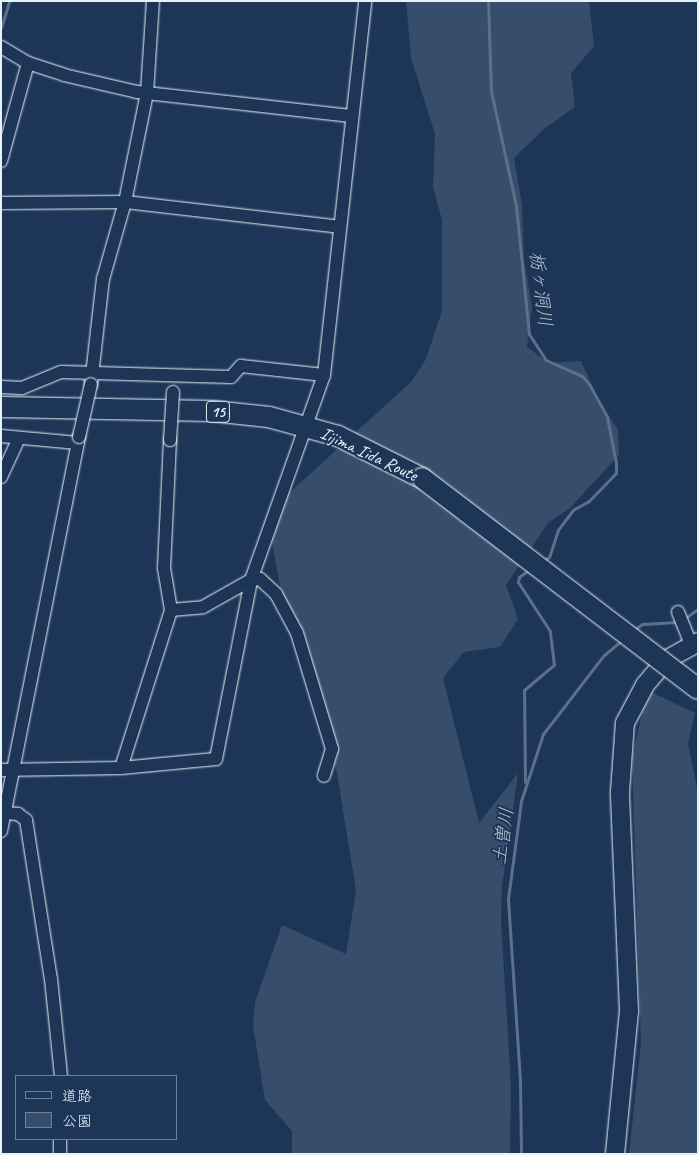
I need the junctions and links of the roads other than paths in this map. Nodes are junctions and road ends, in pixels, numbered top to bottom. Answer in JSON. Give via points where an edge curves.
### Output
{"nodes":[{"id":1,"x":153,"y":1,"type":"edge"},
{"id":2,"x":365,"y":1,"type":"edge"},
{"id":3,"x":1,"y":47,"type":"edge"},
{"id":4,"x":28,"y":63,"type":"junction"},
{"id":5,"x":148,"y":92,"type":"junction"},
{"id":6,"x":352,"y":116,"type":"junction"},
{"id":7,"x":1,"y":161,"type":"edge"},
{"id":8,"x":124,"y":202,"type":"junction"},
{"id":9,"x":1,"y":203,"type":"edge"},
{"id":10,"x":340,"y":227,"type":"junction"},
{"id":11,"x":324,"y":375,"type":"junction"},
{"id":12,"x":174,"y":376,"type":"junction"},
{"id":13,"x":92,"y":379,"type":"junction"},
{"id":14,"x":1,"y":387,"type":"edge"},
{"id":15,"x":1,"y":407,"type":"edge"},
{"id":16,"x":307,"y":425,"type":"junction"},
{"id":17,"x":1,"y":436,"type":"edge"},
{"id":18,"x":19,"y":438,"type":"junction"},
{"id":19,"x":78,"y":440,"type":"junction"},
{"id":20,"x":1,"y":477,"type":"edge"},
{"id":21,"x":251,"y":580,"type":"junction"},
{"id":22,"x":171,"y":610,"type":"junction"},
{"id":23,"x":678,"y":612,"type":"dead end"},
{"id":24,"x":694,"y":643,"type":"edge"},
{"id":25,"x":698,"y":689,"type":"edge"},
{"id":26,"x":121,"y":768,"type":"junction"},
{"id":27,"x":7,"y":770,"type":"edge"},
{"id":28,"x":324,"y":776,"type":"dead end"},
{"id":29,"x":4,"y":813,"type":"junction"},
{"id":30,"x":1,"y":831,"type":"edge"},
{"id":31,"x":61,"y":1075,"type":"edge"},
{"id":32,"x":60,"y":1140,"type":"edge"},
{"id":33,"x":60,"y":1154,"type":"edge"},
{"id":34,"x":615,"y":1154,"type":"edge"}],
"edges":[{"from":1,"to":5,"type":"street"},
{"from":2,"to":6,"type":"street"},
{"from":3,"to":4,"type":"street"},
{"from":4,"to":5,"type":"street","via":[[64,76]]},
{"from":4,"to":7,"type":"street"},
{"from":5,"to":6,"type":"street"},
{"from":5,"to":8,"type":"street"},
{"from":6,"to":10,"type":"street"},
{"from":8,"to":9,"type":"street"},
{"from":8,"to":10,"type":"street"},
{"from":8,"to":13,"type":"street","via":[[103,279]]},
{"from":10,"to":11,"type":"street"},
{"from":11,"to":12,"type":"street","via":[[241,366],[231,376]]},
{"from":11,"to":16,"type":"street"},
{"from":12,"to":13,"type":"street"},
{"from":12,"to":22,"type":"street","bridge":true,"via":[[164,568]]},
{"from":13,"to":14,"type":"street","via":[[61,372],[22,388]]},
{"from":13,"to":19,"type":"street","bridge":true},
{"from":15,"to":16,"type":"main road","name":"Iijima Iida Route","number":"15","via":[[212,411]]},
{"from":16,"to":21,"type":"street"},
{"from":16,"to":25,"type":"main road","name":"Iijima Iida Route","number":"15","bridge":true,"via":[[370,450],[422,478]]},
{"from":17,"to":18,"type":"street"},
{"from":18,"to":19,"type":"street"},
{"from":18,"to":20,"type":"street"},
{"from":19,"to":27,"type":"street"},
{"from":21,"to":22,"type":"street","via":[[203,607]]},
{"from":21,"to":26,"type":"street","via":[[216,759]]},
{"from":21,"to":28,"type":"street","via":[[260,579],[276,594],[297,633],[332,748]]},
{"from":22,"to":26,"type":"street"},
{"from":23,"to":24,"type":"street"},
{"from":24,"to":34,"type":"street","via":[[666,660],[645,685],[625,723],[620,792],[629,1011]]},
{"from":26,"to":27,"type":"street"},
{"from":27,"to":29,"type":"street"},
{"from":29,"to":30,"type":"street"},
{"from":29,"to":31,"type":"street","via":[[18,814],[26,820],[51,979]]},
{"from":32,"to":33,"type":"street"}]}
